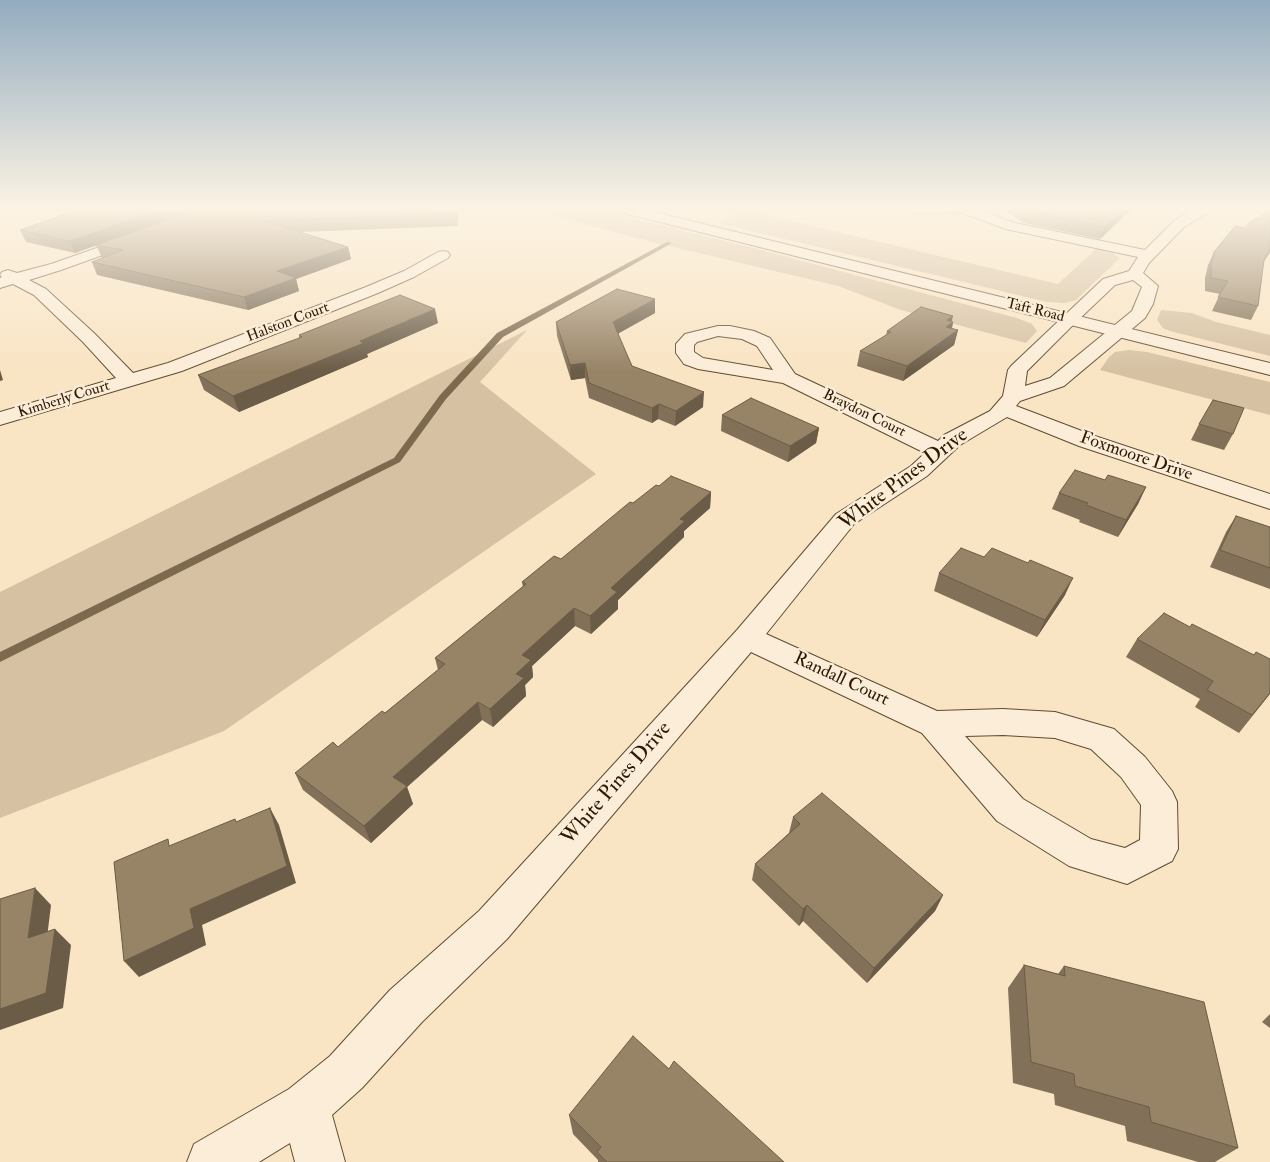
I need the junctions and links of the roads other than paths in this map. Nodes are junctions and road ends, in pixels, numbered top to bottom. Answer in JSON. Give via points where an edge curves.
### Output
{"nodes":[{"id":1,"x":53,"y":263,"type":"edge"},
{"id":2,"x":427,"y":263,"type":"edge"},
{"id":3,"x":844,"y":263,"type":"edge"},
{"id":4,"x":1143,"y":263,"type":"edge"},
{"id":5,"x":1136,"y":274,"type":"junction"},
{"id":6,"x":5,"y":278,"type":"edge"},
{"id":7,"x":1069,"y":319,"type":"junction"},
{"id":8,"x":1118,"y":331,"type":"junction"},
{"id":9,"x":1270,"y":369,"type":"edge"},
{"id":10,"x":788,"y":378,"type":"dead end"},
{"id":11,"x":128,"y":380,"type":"junction"},
{"id":12,"x":1008,"y":402,"type":"junction"},
{"id":13,"x":0,"y":419,"type":"edge"},
{"id":14,"x":940,"y":451,"type":"junction"},
{"id":15,"x":1270,"y":502,"type":"edge"},
{"id":16,"x":747,"y":636,"type":"junction"},
{"id":17,"x":934,"y":724,"type":"junction"},
{"id":18,"x":306,"y":1106,"type":"junction"},
{"id":19,"x":212,"y":1162,"type":"edge"},
{"id":20,"x":320,"y":1162,"type":"edge"}],
"edges":[{"from":1,"to":6,"type":"street"},
{"from":2,"to":11,"type":"street","name":"Halston Court","via":[[372,290],[175,367]]},
{"from":3,"to":7,"type":"street","name":"Taft Road"},
{"from":4,"to":5,"type":"street"},
{"from":5,"to":7,"type":"street","via":[[1109,282]]},
{"from":5,"to":8,"type":"street","name":"White Pines Drive","via":[[1150,286],[1145,304],[1139,314]]},
{"from":6,"to":11,"type":"street","via":[[40,292]]},
{"from":7,"to":8,"type":"street","name":"Taft Road"},
{"from":7,"to":12,"type":"street","via":[[1018,370]]},
{"from":8,"to":9,"type":"street","name":"Taft Road"},
{"from":8,"to":12,"type":"street","name":"White Pines Drive","via":[[1057,382]]},
{"from":10,"to":14,"type":"street","name":"Braydon Court"},
{"from":11,"to":13,"type":"street","name":"Kimberly Court"},
{"from":12,"to":14,"type":"street","name":"White Pines Drive","via":[[997,415],[952,440]]},
{"from":12,"to":15,"type":"street","name":"Foxmoore Drive","via":[[1087,441]]},
{"from":14,"to":16,"type":"street","name":"White Pines Drive","via":[[919,471],[845,519]]},
{"from":16,"to":17,"type":"street","name":"Randall Court"},
{"from":16,"to":18,"type":"street","name":"White Pines Drive","via":[[493,925],[406,1006],[346,1072]]},
{"from":17,"to":17,"type":"street","name":"Randall Court","via":[[1010,810],[1082,854],[1127,866],[1159,849],[1159,802],[1133,767],[1102,739],[1055,725],[1003,722]]},
{"from":18,"to":19,"type":"street","name":"White Pines Drive"},
{"from":18,"to":20,"type":"street"}]}
